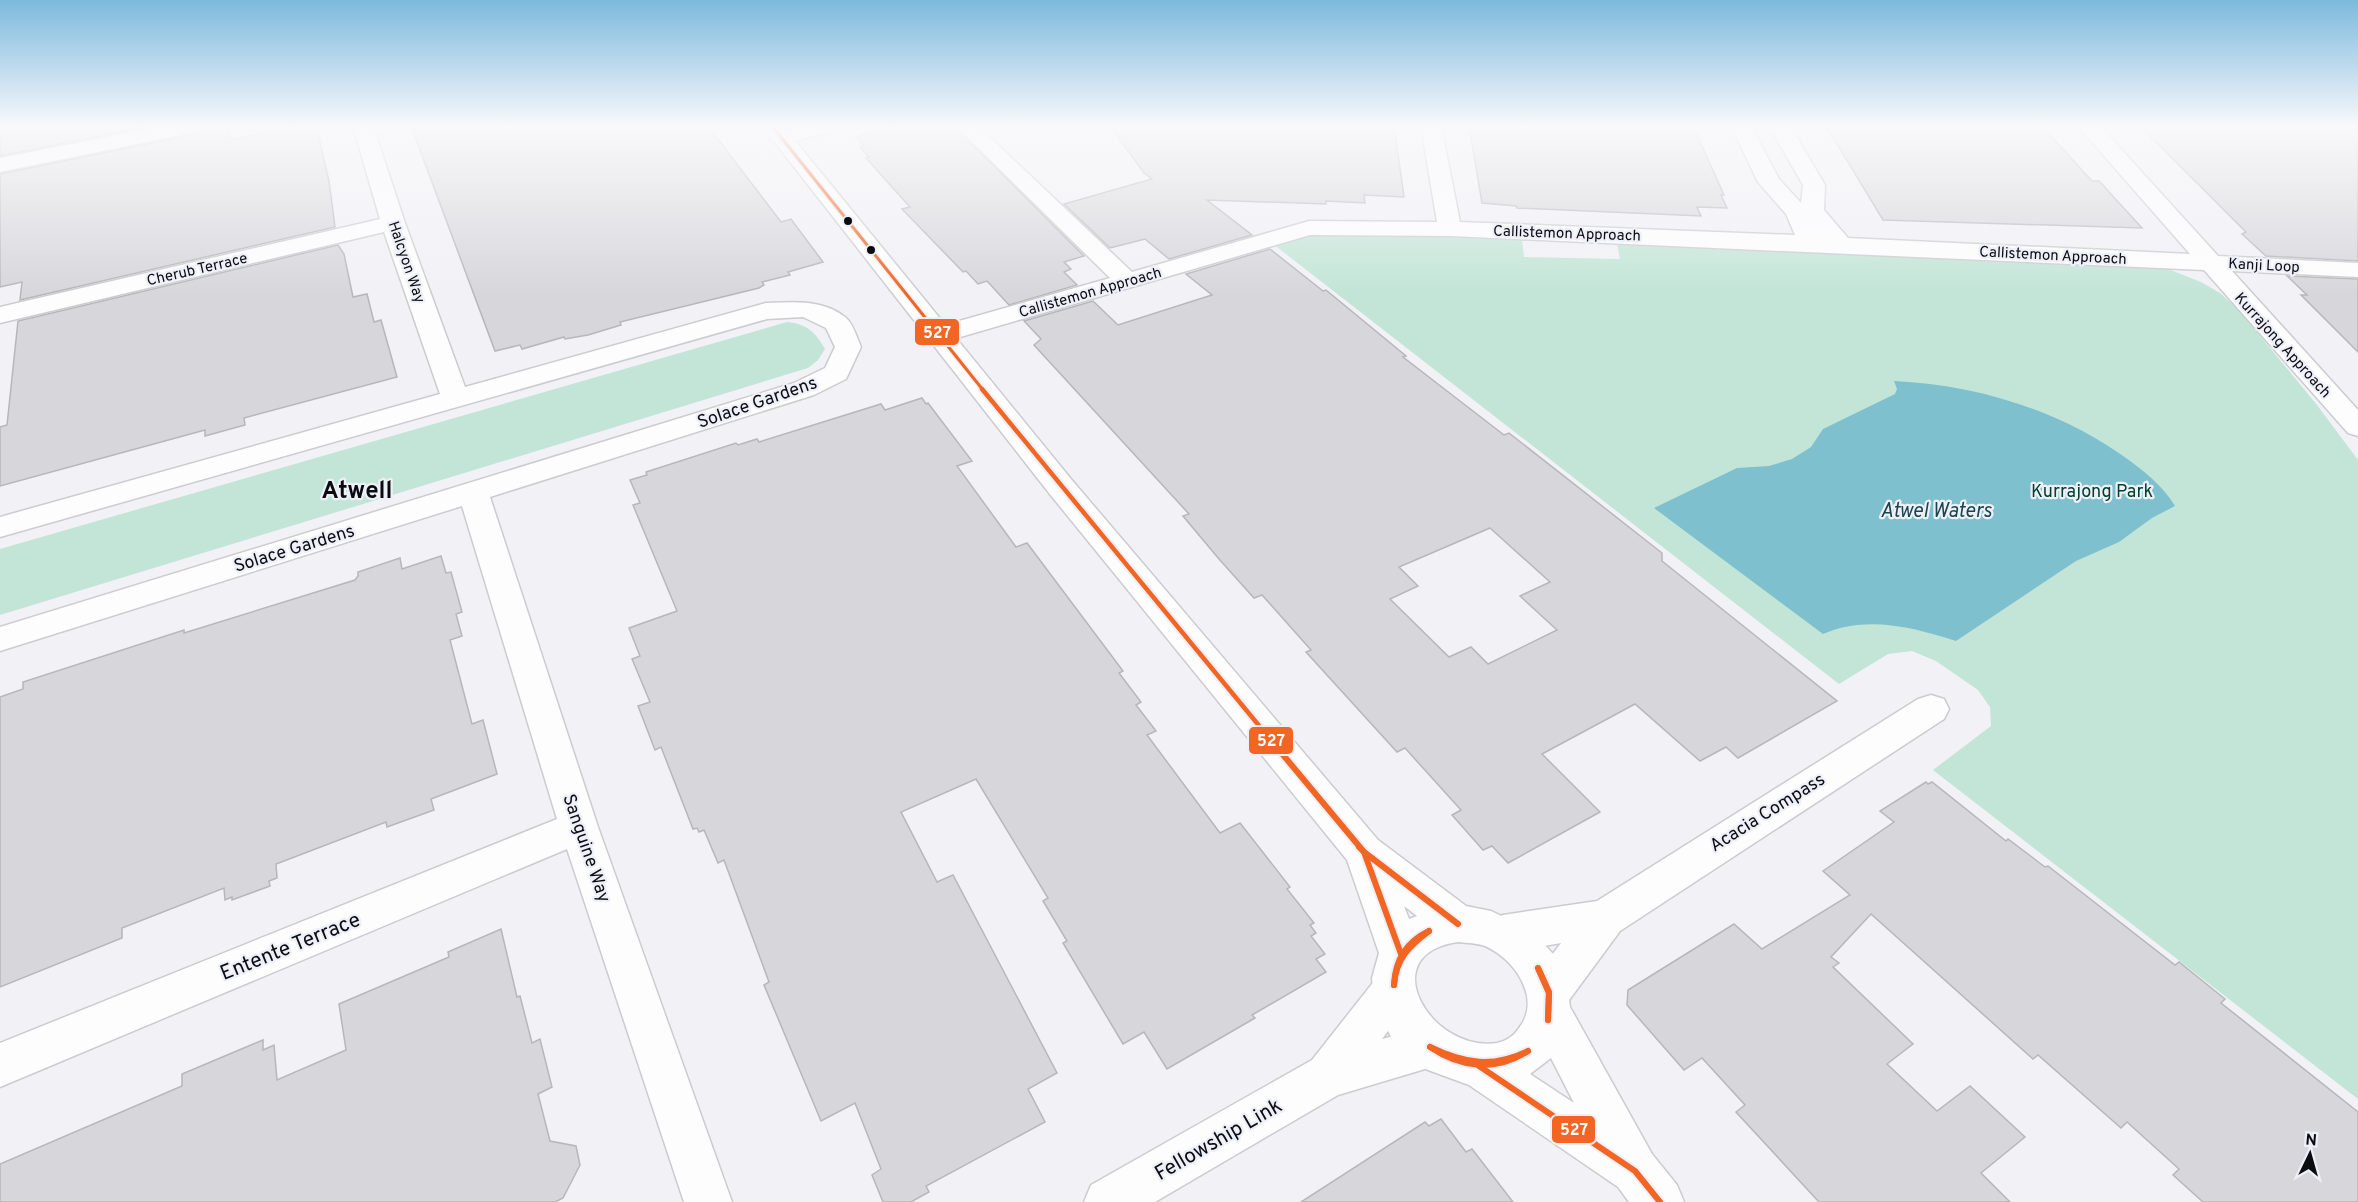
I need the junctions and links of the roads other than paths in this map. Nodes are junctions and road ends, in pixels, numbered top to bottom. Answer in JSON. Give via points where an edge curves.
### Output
{"nodes":[{"id":1,"x":380,"y":182,"type":"edge"},
{"id":2,"x":817,"y":182,"type":"edge"},
{"id":3,"x":1025,"y":182,"type":"edge"},
{"id":4,"x":1441,"y":182,"type":"edge"},
{"id":5,"x":1769,"y":182,"type":"edge"},
{"id":6,"x":1812,"y":182,"type":"edge"},
{"id":7,"x":2138,"y":182,"type":"edge"},
{"id":8,"x":393,"y":223,"type":"junction"},
{"id":9,"x":1450,"y":229,"type":"junction"},
{"id":10,"x":1810,"y":243,"type":"junction"},
{"id":11,"x":1841,"y":244,"type":"junction"},
{"id":12,"x":2209,"y":263,"type":"junction"},
{"id":13,"x":2358,"y":270,"type":"edge"},
{"id":14,"x":1128,"y":281,"type":"junction"},
{"id":15,"x":0,"y":315,"type":"edge"},
{"id":16,"x":940,"y":335,"type":"junction"},
{"id":17,"x":455,"y":397,"type":"junction"},
{"id":18,"x":2358,"y":427,"type":"edge"},
{"id":19,"x":473,"y":492,"type":"junction"},
{"id":20,"x":0,"y":527,"type":"edge"},
{"id":21,"x":0,"y":639,"type":"edge"},
{"id":22,"x":1931,"y":709,"type":"dead end"},
{"id":23,"x":579,"y":827,"type":"junction"},
{"id":24,"x":1364,"y":852,"type":"junction"},
{"id":25,"x":1605,"y":918,"type":"junction"},
{"id":26,"x":1458,"y":924,"type":"junction"},
{"id":27,"x":1503,"y":934,"type":"junction"},
{"id":28,"x":1398,"y":972,"type":"junction"},
{"id":29,"x":1550,"y":1003,"type":"junction"},
{"id":30,"x":1429,"y":1048,"type":"junction"},
{"id":31,"x":0,"y":1065,"type":"edge"},
{"id":32,"x":1479,"y":1066,"type":"junction"},
{"id":33,"x":1328,"y":1076,"type":"junction"},
{"id":34,"x":1648,"y":1187,"type":"edge"},
{"id":35,"x":708,"y":1202,"type":"edge"},
{"id":36,"x":1108,"y":1202,"type":"edge"}],
"edges":[{"from":1,"to":8,"type":"street","name":"Halcyon Way"},
{"from":2,"to":16,"type":"street"},
{"from":3,"to":14,"type":"street"},
{"from":4,"to":9,"type":"street"},
{"from":5,"to":10,"type":"street","via":[[1797,212]]},
{"from":6,"to":11,"type":"street","via":[[1812,211]]},
{"from":7,"to":12,"type":"street","name":"Kanji Loop"},
{"from":8,"to":15,"type":"street","name":"Cherub Terrace"},
{"from":8,"to":17,"type":"street","name":"Halcyon Way"},
{"from":9,"to":10,"type":"street","name":"Callistemon Approach"},
{"from":9,"to":14,"type":"street","name":"Callistemon Approach","via":[[1309,228]]},
{"from":10,"to":11,"type":"street","name":"Callistemon Approach"},
{"from":11,"to":12,"type":"street","name":"Callistemon Approach"},
{"from":12,"to":13,"type":"street","name":"Kanji Loop"},
{"from":12,"to":18,"type":"street","name":"Kurrajong Approach"},
{"from":14,"to":16,"type":"street","name":"Callistemon Approach"},
{"from":16,"to":24,"type":"street"},
{"from":17,"to":19,"type":"street","name":"Solace Gardens","via":[[766,311],[807,309],[837,323],[848,347],[836,373],[804,389]]},
{"from":17,"to":20,"type":"street","name":"Solace Gardens"},
{"from":19,"to":21,"type":"street","name":"Solace Gardens"},
{"from":19,"to":23,"type":"street","name":"Sanguine Way"},
{"from":22,"to":25,"type":"street","name":"Acacia Compass"},
{"from":23,"to":31,"type":"street","name":"Entente Terrace"},
{"from":23,"to":35,"type":"street","name":"Sanguine Way"},
{"from":24,"to":26,"type":"street"},
{"from":24,"to":28,"type":"street"},
{"from":25,"to":27,"type":"street","name":"Acacia Compass"},
{"from":25,"to":29,"type":"street","name":"Acacia Compass"},
{"from":26,"to":27,"type":"street","via":[[1481,925]]},
{"from":26,"to":28,"type":"street","via":[[1435,927],[1415,938]]},
{"from":27,"to":29,"type":"street","via":[[1524,949],[1540,970]]},
{"from":28,"to":30,"type":"street","via":[[1400,1011]]},
{"from":28,"to":33,"type":"street","name":"Fellowship Link"},
{"from":29,"to":32,"type":"street","via":[[1544,1035],[1528,1052],[1505,1063]]},
{"from":29,"to":34,"type":"street"},
{"from":30,"to":32,"type":"street"},
{"from":30,"to":33,"type":"street","name":"Fellowship Link"},
{"from":32,"to":34,"type":"street"},
{"from":33,"to":36,"type":"street","name":"Fellowship Link"}]}
